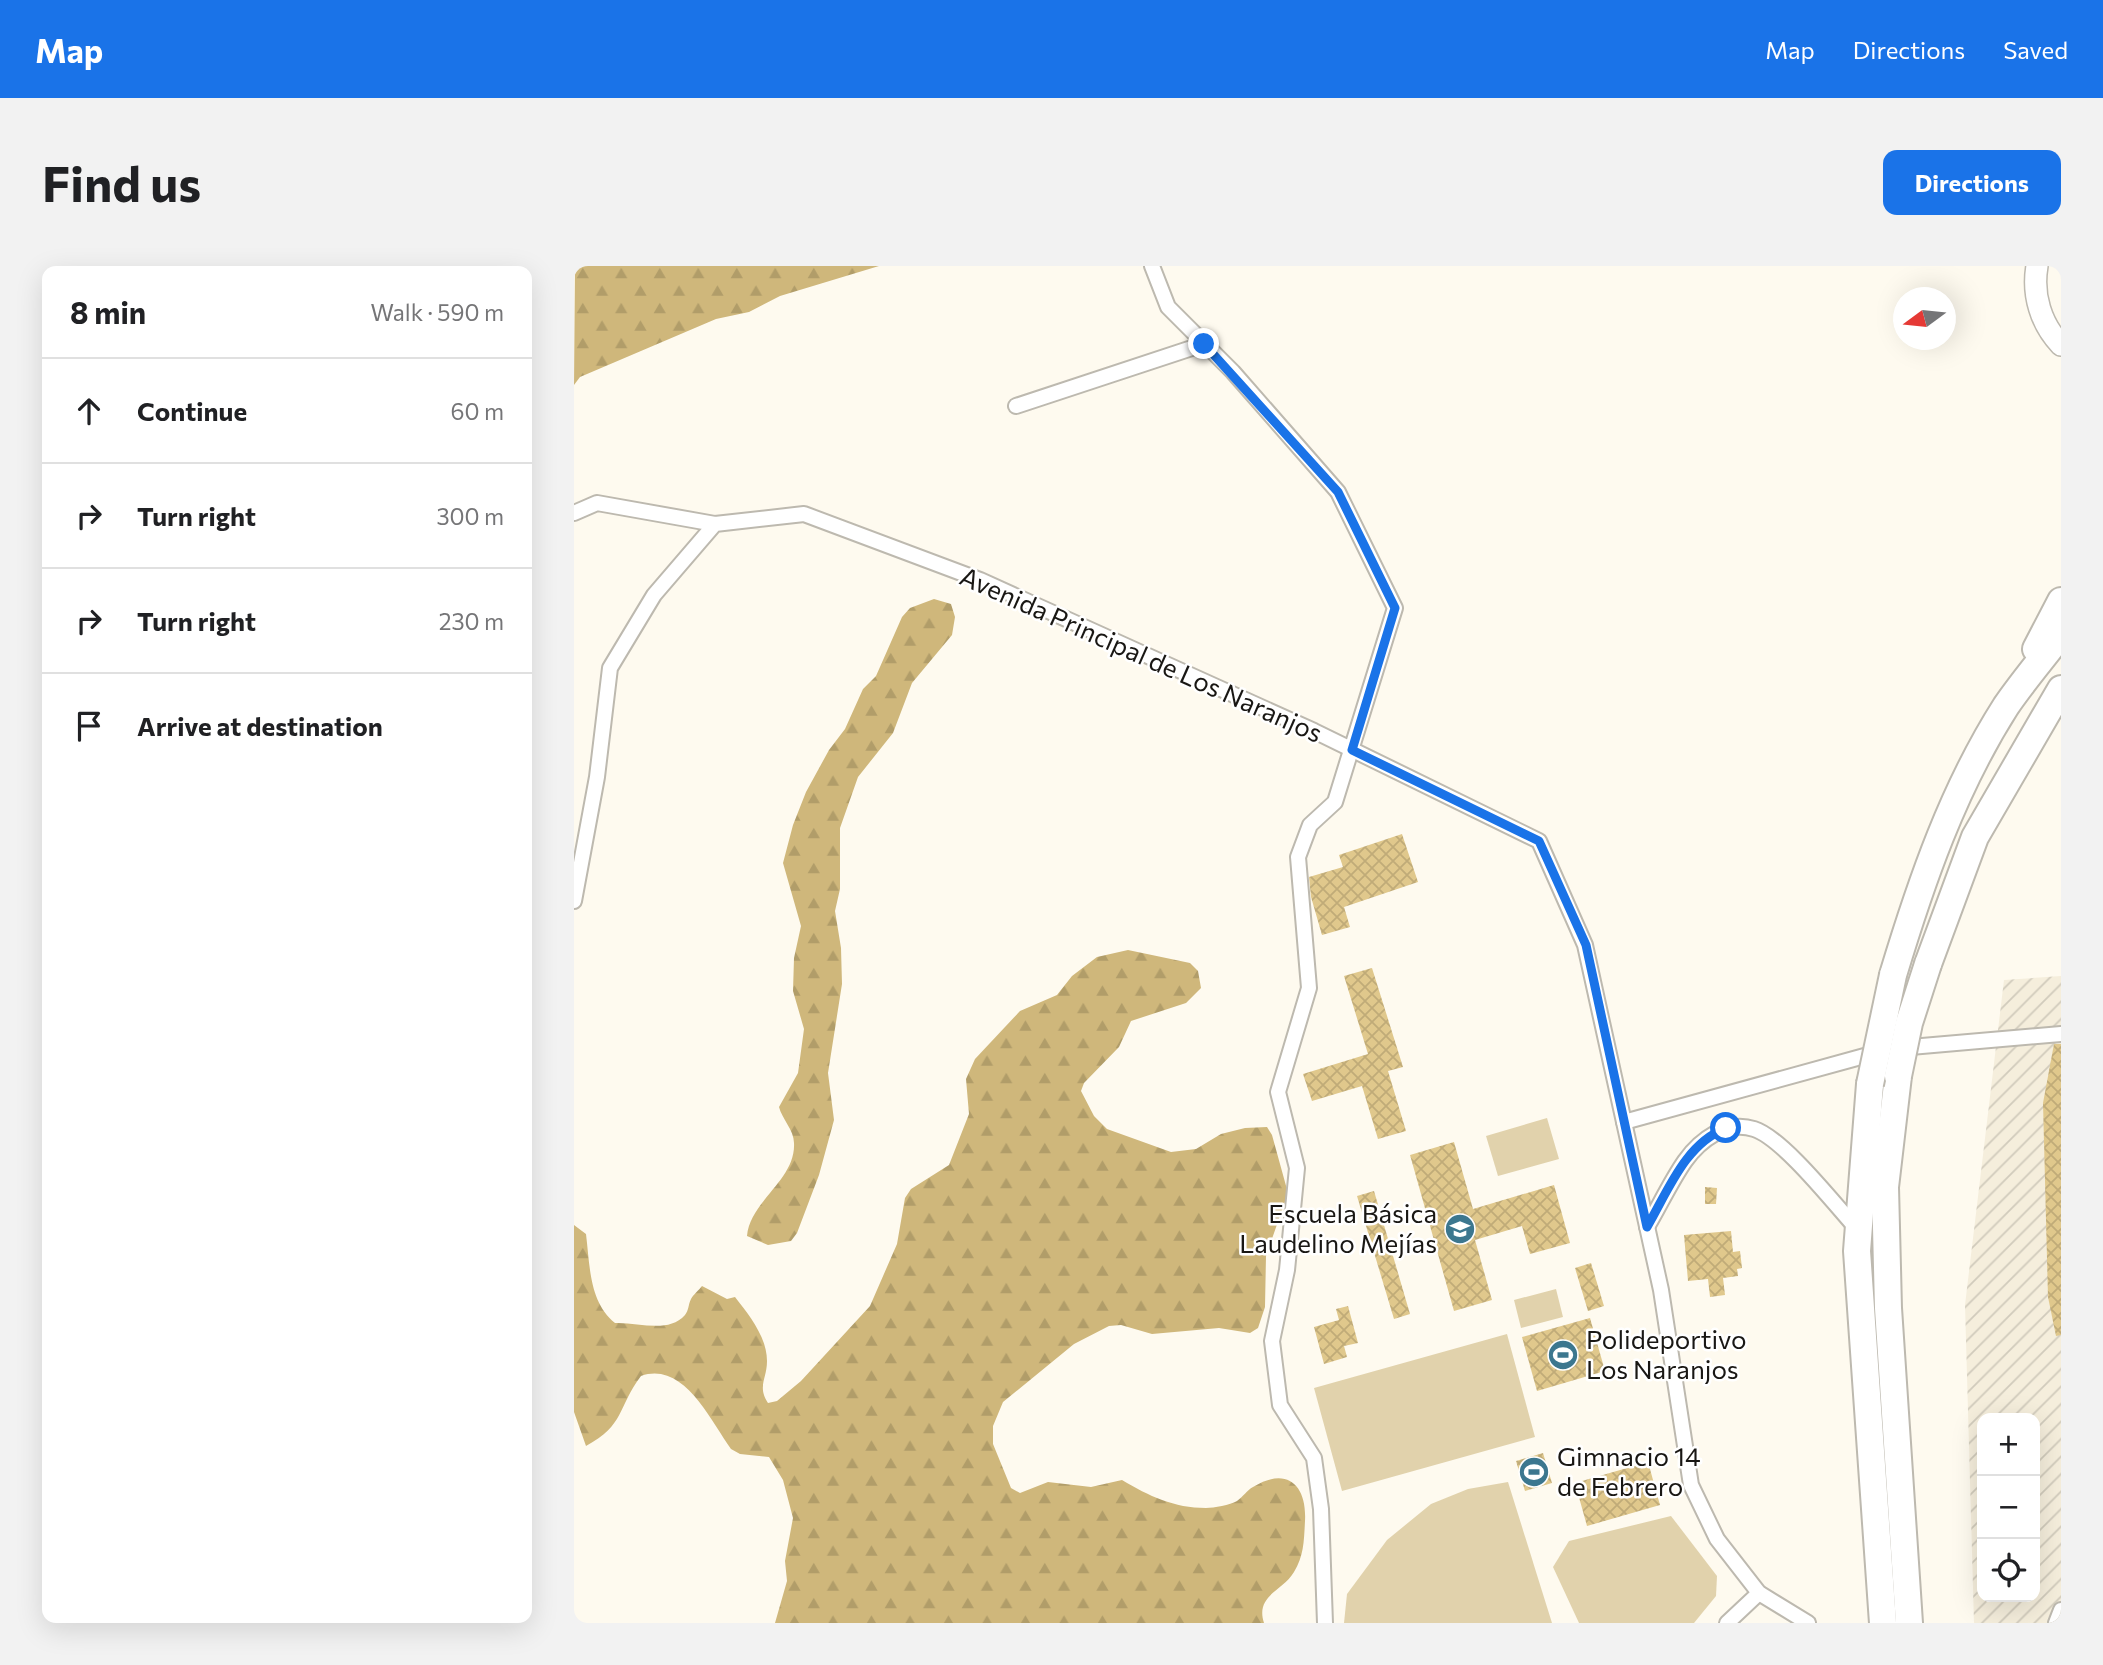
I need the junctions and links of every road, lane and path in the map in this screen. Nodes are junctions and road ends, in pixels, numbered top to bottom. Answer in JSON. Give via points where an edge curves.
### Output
{"nodes":[{"id":1,"x":1152,"y":266,"type":"edge"},
{"id":2,"x":2037,"y":266,"type":"edge"},
{"id":3,"x":1204,"y":344,"type":"junction"},
{"id":4,"x":2061,"y":345,"type":"edge"},
{"id":5,"x":1016,"y":406,"type":"dead end"},
{"id":6,"x":574,"y":513,"type":"edge"},
{"id":7,"x":715,"y":524,"type":"junction"},
{"id":8,"x":2061,"y":601,"type":"edge"},
{"id":9,"x":2061,"y":634,"type":"edge"},
{"id":10,"x":2061,"y":689,"type":"edge"},
{"id":11,"x":2007,"y":706,"type":"junction"},
{"id":12,"x":1352,"y":750,"type":"junction"},
{"id":13,"x":574,"y":901,"type":"edge"},
{"id":14,"x":2061,"y":1034,"type":"edge"},
{"id":15,"x":1624,"y":1122,"type":"junction"},
{"id":16,"x":1647,"y":1227,"type":"junction"},
{"id":17,"x":1858,"y":1230,"type":"junction"},
{"id":18,"x":1894,"y":1585,"type":"junction"},
{"id":19,"x":1759,"y":1593,"type":"junction"},
{"id":20,"x":2061,"y":1610,"type":"edge"},
{"id":21,"x":1325,"y":1623,"type":"edge"},
{"id":22,"x":1727,"y":1623,"type":"edge"},
{"id":23,"x":1808,"y":1623,"type":"edge"},
{"id":24,"x":1883,"y":1623,"type":"edge"},
{"id":25,"x":1909,"y":1623,"type":"edge"},
{"id":26,"x":2056,"y":1623,"type":"edge"}],
"edges":[{"from":1,"to":3,"type":"street","via":[[1168,307]]},
{"from":2,"to":4,"type":"main road","via":[[2039,311]]},
{"from":3,"to":5,"type":"street"},
{"from":3,"to":12,"type":"street","via":[[1338,492],[1395,608]]},
{"from":6,"to":7,"type":"street","name":"Avenida Principal de Los Naranjos","via":[[597,503]]},
{"from":7,"to":12,"type":"street","name":"Avenida Principal de Los Naranjos","via":[[804,514],[980,580]]},
{"from":7,"to":13,"type":"street","via":[[654,595],[610,668],[597,777]]},
{"from":8,"to":11,"type":"highway"},
{"from":9,"to":11,"type":"highway"},
{"from":10,"to":18,"type":"highway","bridge":true,"via":[[1975,837],[1928,964],[1898,1076],[1885,1200]]},
{"from":11,"to":17,"type":"highway","bridge":true,"via":[[1955,800],[1893,975],[1870,1084]]},
{"from":12,"to":15,"type":"street","name":"Avenida Principal de Los Naranjos","via":[[1539,841],[1586,945]]},
{"from":12,"to":21,"type":"street","via":[[1335,803],[1310,825],[1298,857],[1309,988],[1278,1092],[1297,1168],[1287,1270],[1272,1341],[1280,1405],[1314,1458],[1321,1509]]},
{"from":14,"to":15,"type":"street","via":[[1890,1049]]},
{"from":15,"to":16,"type":"street","name":"Avenida Principal de Los Naranjos"},
{"from":16,"to":17,"type":"street","via":[[1686,1160],[1714,1133],[1737,1128],[1754,1129],[1791,1157]]},
{"from":16,"to":19,"type":"street","name":"Avenida Principal de Los Naranjos","via":[[1691,1485],[1717,1539]]},
{"from":17,"to":18,"type":"highway"},
{"from":18,"to":24,"type":"highway"},
{"from":18,"to":25,"type":"highway"},
{"from":19,"to":22,"type":"street"},
{"from":19,"to":23,"type":"street","name":"Avenida Principal de Los Naranjos"},
{"from":20,"to":26,"type":"street"}]}
